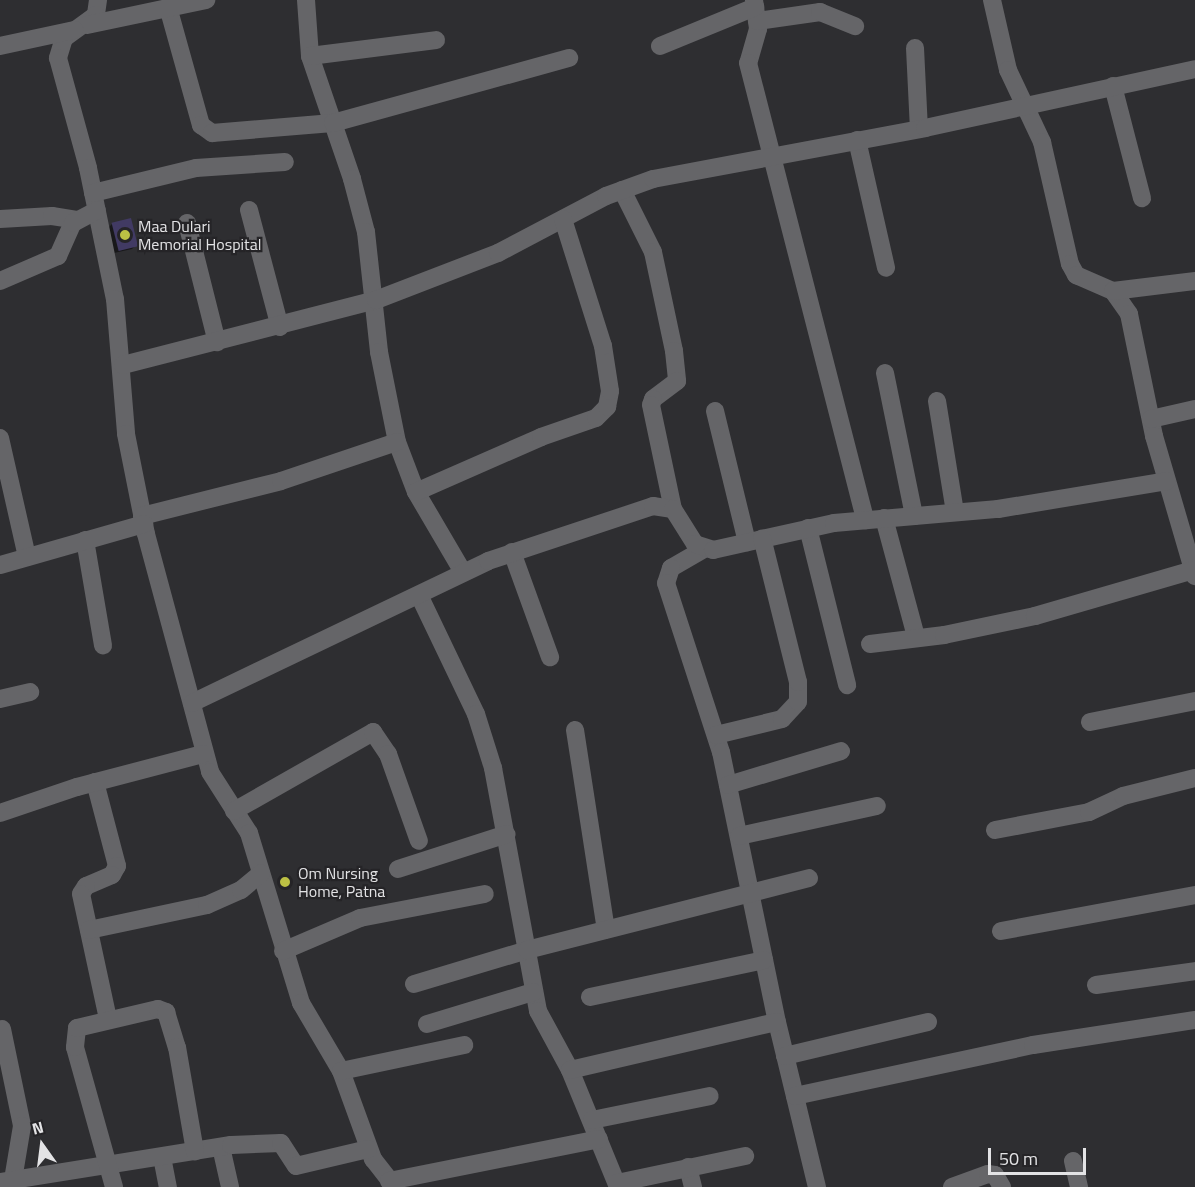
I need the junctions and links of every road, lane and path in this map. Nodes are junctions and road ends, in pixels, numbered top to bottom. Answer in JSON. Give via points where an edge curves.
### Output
{"nodes":[{"id":1,"x":99,"y":0,"type":"edge"},
{"id":2,"x":206,"y":0,"type":"edge"},
{"id":3,"x":306,"y":0,"type":"edge"},
{"id":4,"x":992,"y":0,"type":"edge"},
{"id":5,"x":168,"y":7,"type":"junction"},
{"id":6,"x":756,"y":9,"type":"edge"},
{"id":7,"x":855,"y":26,"type":"dead end"},
{"id":8,"x":83,"y":27,"type":"junction"},
{"id":9,"x":436,"y":40,"type":"dead end"},
{"id":10,"x":0,"y":46,"type":"edge"},
{"id":11,"x":660,"y":46,"type":"dead end"},
{"id":12,"x":915,"y":48,"type":"dead end"},
{"id":13,"x":310,"y":56,"type":"junction"},
{"id":14,"x":569,"y":58,"type":"dead end"},
{"id":15,"x":1195,"y":69,"type":"edge"},
{"id":16,"x":1113,"y":87,"type":"junction"},
{"id":17,"x":1025,"y":105,"type":"junction"},
{"id":18,"x":333,"y":123,"type":"junction"},
{"id":19,"x":919,"y":129,"type":"junction"},
{"id":20,"x":857,"y":140,"type":"junction"},
{"id":21,"x":771,"y":154,"type":"junction"},
{"id":22,"x":285,"y":162,"type":"dead end"},
{"id":23,"x":622,"y":190,"type":"junction"},
{"id":24,"x":1142,"y":198,"type":"dead end"},
{"id":25,"x":95,"y":201,"type":"junction"},
{"id":26,"x":249,"y":210,"type":"dead end"},
{"id":27,"x":0,"y":219,"type":"edge"},
{"id":28,"x":563,"y":219,"type":"junction"},
{"id":29,"x":77,"y":220,"type":"junction"},
{"id":30,"x":187,"y":223,"type":"dead end"},
{"id":31,"x":886,"y":267,"type":"dead end"},
{"id":32,"x":0,"y":281,"type":"edge"},
{"id":33,"x":1195,"y":281,"type":"edge"},
{"id":34,"x":1113,"y":291,"type":"junction"},
{"id":35,"x":376,"y":300,"type":"junction"},
{"id":36,"x":280,"y":327,"type":"junction"},
{"id":37,"x":217,"y":342,"type":"junction"},
{"id":38,"x":123,"y":364,"type":"junction"},
{"id":39,"x":885,"y":373,"type":"dead end"},
{"id":40,"x":937,"y":401,"type":"dead end"},
{"id":41,"x":1195,"y":409,"type":"edge"},
{"id":42,"x":715,"y":411,"type":"dead end"},
{"id":43,"x":1151,"y":419,"type":"junction"},
{"id":44,"x":0,"y":438,"type":"edge"},
{"id":45,"x":397,"y":442,"type":"junction"},
{"id":46,"x":1167,"y":481,"type":"junction"},
{"id":47,"x":416,"y":492,"type":"junction"},
{"id":48,"x":672,"y":509,"type":"junction"},
{"id":49,"x":955,"y":512,"type":"junction"},
{"id":50,"x":914,"y":516,"type":"junction"},
{"id":51,"x":884,"y":518,"type":"junction"},
{"id":52,"x":143,"y":520,"type":"junction"},
{"id":53,"x":865,"y":520,"type":"junction"},
{"id":54,"x":808,"y":528,"type":"junction"},
{"id":55,"x":85,"y":540,"type":"junction"},
{"id":56,"x":755,"y":540,"type":"junction"},
{"id":57,"x":704,"y":549,"type":"junction"},
{"id":58,"x":512,"y":552,"type":"junction"},
{"id":59,"x":27,"y":557,"type":"junction"},
{"id":60,"x":0,"y":565,"type":"edge"},
{"id":61,"x":463,"y":572,"type":"junction"},
{"id":62,"x":1194,"y":573,"type":"edge"},
{"id":63,"x":420,"y":595,"type":"junction"},
{"id":64,"x":916,"y":637,"type":"junction"},
{"id":65,"x":870,"y":644,"type":"dead end"},
{"id":66,"x":103,"y":645,"type":"dead end"},
{"id":67,"x":550,"y":657,"type":"dead end"},
{"id":68,"x":847,"y":686,"type":"dead end"},
{"id":69,"x":30,"y":692,"type":"dead end"},
{"id":70,"x":0,"y":699,"type":"edge"},
{"id":71,"x":1195,"y":701,"type":"edge"},
{"id":72,"x":192,"y":703,"type":"junction"},
{"id":73,"x":1090,"y":722,"type":"dead end"},
{"id":74,"x":575,"y":730,"type":"dead end"},
{"id":75,"x":716,"y":735,"type":"junction"},
{"id":76,"x":841,"y":751,"type":"dead end"},
{"id":77,"x":204,"y":754,"type":"junction"},
{"id":78,"x":1195,"y":778,"type":"edge"},
{"id":79,"x":95,"y":782,"type":"junction"},
{"id":80,"x":728,"y":785,"type":"junction"},
{"id":81,"x":878,"y":806,"type":"dead end"},
{"id":82,"x":234,"y":811,"type":"junction"},
{"id":83,"x":0,"y":813,"type":"edge"},
{"id":84,"x":995,"y":830,"type":"dead end"},
{"id":85,"x":507,"y":834,"type":"junction"},
{"id":86,"x":739,"y":836,"type":"junction"},
{"id":87,"x":419,"y":842,"type":"dead end"},
{"id":88,"x":398,"y":869,"type":"dead end"},
{"id":89,"x":261,"y":873,"type":"junction"},
{"id":90,"x":809,"y":878,"type":"dead end"},
{"id":91,"x":750,"y":892,"type":"junction"},
{"id":92,"x":485,"y":894,"type":"dead end"},
{"id":93,"x":1195,"y":895,"type":"edge"},
{"id":94,"x":89,"y":930,"type":"junction"},
{"id":95,"x":606,"y":930,"type":"junction"},
{"id":96,"x":1001,"y":931,"type":"dead end"},
{"id":97,"x":526,"y":950,"type":"junction"},
{"id":98,"x":283,"y":951,"type":"junction"},
{"id":99,"x":764,"y":960,"type":"junction"},
{"id":100,"x":1195,"y":970,"type":"edge"},
{"id":101,"x":414,"y":984,"type":"dead end"},
{"id":102,"x":1096,"y":986,"type":"dead end"},
{"id":103,"x":533,"y":992,"type":"junction"},
{"id":104,"x":590,"y":997,"type":"dead end"},
{"id":105,"x":108,"y":1019,"type":"junction"},
{"id":106,"x":1195,"y":1020,"type":"edge"},
{"id":107,"x":777,"y":1022,"type":"junction"},
{"id":108,"x":928,"y":1022,"type":"dead end"},
{"id":109,"x":427,"y":1024,"type":"dead end"},
{"id":110,"x":2,"y":1029,"type":"dead end"},
{"id":111,"x":464,"y":1045,"type":"dead end"},
{"id":112,"x":785,"y":1056,"type":"junction"},
{"id":113,"x":570,"y":1070,"type":"junction"},
{"id":114,"x":341,"y":1071,"type":"junction"},
{"id":115,"x":710,"y":1096,"type":"dead end"},
{"id":116,"x":795,"y":1096,"type":"junction"},
{"id":117,"x":592,"y":1120,"type":"junction"},
{"id":118,"x":599,"y":1139,"type":"junction"},
{"id":119,"x":221,"y":1147,"type":"junction"},
{"id":120,"x":368,"y":1149,"type":"junction"},
{"id":121,"x":195,"y":1150,"type":"junction"},
{"id":122,"x":745,"y":1156,"type":"dead end"},
{"id":123,"x":162,"y":1157,"type":"junction"},
{"id":124,"x":1073,"y":1161,"type":"dead end"},
{"id":125,"x":110,"y":1167,"type":"junction"},
{"id":126,"x":688,"y":1167,"type":"junction"},
{"id":127,"x":57,"y":1180,"type":"edge"},
{"id":128,"x":7,"y":1181,"type":"edge"},
{"id":129,"x":392,"y":1184,"type":"edge"},
{"id":130,"x":617,"y":1185,"type":"edge"},
{"id":131,"x":114,"y":1187,"type":"edge"},
{"id":132,"x":168,"y":1187,"type":"edge"},
{"id":133,"x":230,"y":1187,"type":"edge"},
{"id":134,"x":693,"y":1187,"type":"edge"},
{"id":135,"x":818,"y":1187,"type":"edge"},
{"id":136,"x":952,"y":1187,"type":"edge"},
{"id":137,"x":1002,"y":1187,"type":"edge"},
{"id":138,"x":1079,"y":1187,"type":"edge"}],
"edges":[{"from":1,"to":8,"type":"street","via":[[98,10]]},
{"from":2,"to":5,"type":"street"},
{"from":3,"to":13,"type":"street"},
{"from":4,"to":17,"type":"street","via":[[1008,70]]},
{"from":5,"to":8,"type":"street"},
{"from":5,"to":18,"type":"street","via":[[184,70],[206,130],[219,134]]},
{"from":6,"to":7,"type":"street","via":[[820,12]]},
{"from":6,"to":11,"type":"street"},
{"from":6,"to":21,"type":"street","via":[[748,63]]},
{"from":8,"to":10,"type":"street"},
{"from":8,"to":25,"type":"street","via":[[64,38],[58,58]]},
{"from":9,"to":13,"type":"street"},
{"from":12,"to":19,"type":"street"},
{"from":13,"to":18,"type":"street"},
{"from":14,"to":18,"type":"street"},
{"from":15,"to":16,"type":"street"},
{"from":16,"to":17,"type":"street"},
{"from":16,"to":24,"type":"street"},
{"from":17,"to":19,"type":"street"},
{"from":17,"to":34,"type":"street","via":[[1042,142],[1070,264],[1076,275]]},
{"from":18,"to":35,"type":"street","via":[[360,208]]},
{"from":19,"to":20,"type":"street"},
{"from":20,"to":21,"type":"street"},
{"from":20,"to":31,"type":"street"},
{"from":21,"to":23,"type":"street"},
{"from":21,"to":53,"type":"street"},
{"from":22,"to":25,"type":"street","via":[[196,168]]},
{"from":23,"to":28,"type":"street"},
{"from":23,"to":48,"type":"street","via":[[653,252],[674,351],[677,381],[653,399],[651,405]]},
{"from":25,"to":29,"type":"street"},
{"from":25,"to":38,"type":"street","via":[[115,298]]},
{"from":26,"to":36,"type":"street"},
{"from":27,"to":29,"type":"street","via":[[52,216]]},
{"from":28,"to":35,"type":"street","via":[[498,253]]},
{"from":28,"to":47,"type":"street","via":[[603,346],[610,391],[608,407],[596,418],[541,437]]},
{"from":29,"to":32,"type":"street","via":[[58,256]]},
{"from":30,"to":37,"type":"street"},
{"from":33,"to":34,"type":"street"},
{"from":34,"to":43,"type":"street","via":[[1122,300],[1133,327]]},
{"from":35,"to":36,"type":"street"},
{"from":35,"to":45,"type":"street","via":[[379,352]]},
{"from":36,"to":37,"type":"street"},
{"from":37,"to":38,"type":"street"},
{"from":38,"to":52,"type":"street","via":[[126,434]]},
{"from":39,"to":50,"type":"street"},
{"from":40,"to":49,"type":"street"},
{"from":41,"to":43,"type":"street"},
{"from":42,"to":56,"type":"street"},
{"from":43,"to":46,"type":"street"},
{"from":44,"to":59,"type":"street"},
{"from":45,"to":47,"type":"street"},
{"from":45,"to":52,"type":"street","via":[[281,481]]},
{"from":46,"to":49,"type":"street","via":[[1040,503]]},
{"from":46,"to":62,"type":"street"},
{"from":47,"to":61,"type":"street"},
{"from":48,"to":57,"type":"street","via":[[694,544]]},
{"from":48,"to":58,"type":"street","via":[[664,506],[637,510]]},
{"from":49,"to":50,"type":"street"},
{"from":50,"to":51,"type":"street"},
{"from":51,"to":53,"type":"street"},
{"from":51,"to":64,"type":"street"},
{"from":52,"to":55,"type":"street"},
{"from":52,"to":72,"type":"street"},
{"from":53,"to":54,"type":"street"},
{"from":54,"to":56,"type":"street"},
{"from":54,"to":68,"type":"street"},
{"from":55,"to":59,"type":"street"},
{"from":55,"to":66,"type":"street"},
{"from":56,"to":57,"type":"street"},
{"from":56,"to":75,"type":"street","via":[[798,682],[798,702],[782,719]]},
{"from":57,"to":75,"type":"street","via":[[671,568],[666,583]]},
{"from":58,"to":61,"type":"street"},
{"from":58,"to":67,"type":"street"},
{"from":59,"to":60,"type":"street"},
{"from":61,"to":63,"type":"street"},
{"from":62,"to":64,"type":"street","via":[[1035,616]]},
{"from":63,"to":72,"type":"street"},
{"from":63,"to":85,"type":"street","via":[[476,714]]},
{"from":64,"to":65,"type":"street"},
{"from":69,"to":70,"type":"street"},
{"from":71,"to":73,"type":"street"},
{"from":72,"to":77,"type":"street"},
{"from":74,"to":95,"type":"street"},
{"from":75,"to":80,"type":"street"},
{"from":76,"to":80,"type":"street"},
{"from":77,"to":79,"type":"street"},
{"from":77,"to":82,"type":"street","via":[[217,788]]},
{"from":78,"to":84,"type":"street","via":[[1123,796],[1089,812]]},
{"from":79,"to":83,"type":"street"},
{"from":79,"to":94,"type":"street","via":[[117,867],[112,875],[83,889]]},
{"from":80,"to":86,"type":"street"},
{"from":81,"to":86,"type":"street"},
{"from":82,"to":87,"type":"street","via":[[373,732],[388,754]]},
{"from":82,"to":89,"type":"street","via":[[249,833]]},
{"from":85,"to":88,"type":"street"},
{"from":85,"to":97,"type":"street"},
{"from":86,"to":91,"type":"street"},
{"from":89,"to":94,"type":"street","via":[[241,890],[207,905]]},
{"from":89,"to":98,"type":"street"},
{"from":90,"to":91,"type":"street"},
{"from":91,"to":95,"type":"street"},
{"from":91,"to":99,"type":"street"},
{"from":92,"to":98,"type":"street","via":[[360,918]]},
{"from":93,"to":96,"type":"street"},
{"from":94,"to":105,"type":"street"},
{"from":95,"to":97,"type":"street"},
{"from":97,"to":101,"type":"street"},
{"from":97,"to":103,"type":"street"},
{"from":98,"to":114,"type":"street","via":[[301,1003]]},
{"from":99,"to":104,"type":"street"},
{"from":99,"to":107,"type":"street"},
{"from":100,"to":102,"type":"street"},
{"from":103,"to":109,"type":"street"},
{"from":103,"to":113,"type":"street","via":[[546,1029]]},
{"from":105,"to":121,"type":"street","via":[[158,1009],[166,1012],[177,1047]]},
{"from":105,"to":125,"type":"street","via":[[77,1028],[73,1037]]},
{"from":106,"to":116,"type":"street","via":[[1033,1045]]},
{"from":107,"to":112,"type":"street"},
{"from":107,"to":113,"type":"street"},
{"from":108,"to":112,"type":"street"},
{"from":110,"to":128,"type":"street","via":[[22,1126]]},
{"from":111,"to":114,"type":"street"},
{"from":112,"to":116,"type":"street"},
{"from":113,"to":117,"type":"street"},
{"from":114,"to":120,"type":"street"},
{"from":115,"to":117,"type":"street"},
{"from":116,"to":135,"type":"street"},
{"from":117,"to":118,"type":"street"},
{"from":118,"to":129,"type":"street"},
{"from":118,"to":130,"type":"street"},
{"from":119,"to":120,"type":"street","via":[[282,1143],[296,1166]]},
{"from":119,"to":121,"type":"street"},
{"from":119,"to":133,"type":"street"},
{"from":120,"to":129,"type":"street"},
{"from":121,"to":123,"type":"street"},
{"from":122,"to":126,"type":"street"},
{"from":123,"to":125,"type":"street"},
{"from":123,"to":132,"type":"street"},
{"from":124,"to":138,"type":"street"},
{"from":125,"to":127,"type":"street"},
{"from":125,"to":131,"type":"street"},
{"from":126,"to":130,"type":"street"},
{"from":126,"to":134,"type":"street"},
{"from":127,"to":128,"type":"street"},
{"from":136,"to":137,"type":"street","via":[[988,1174],[995,1175]]}]}
